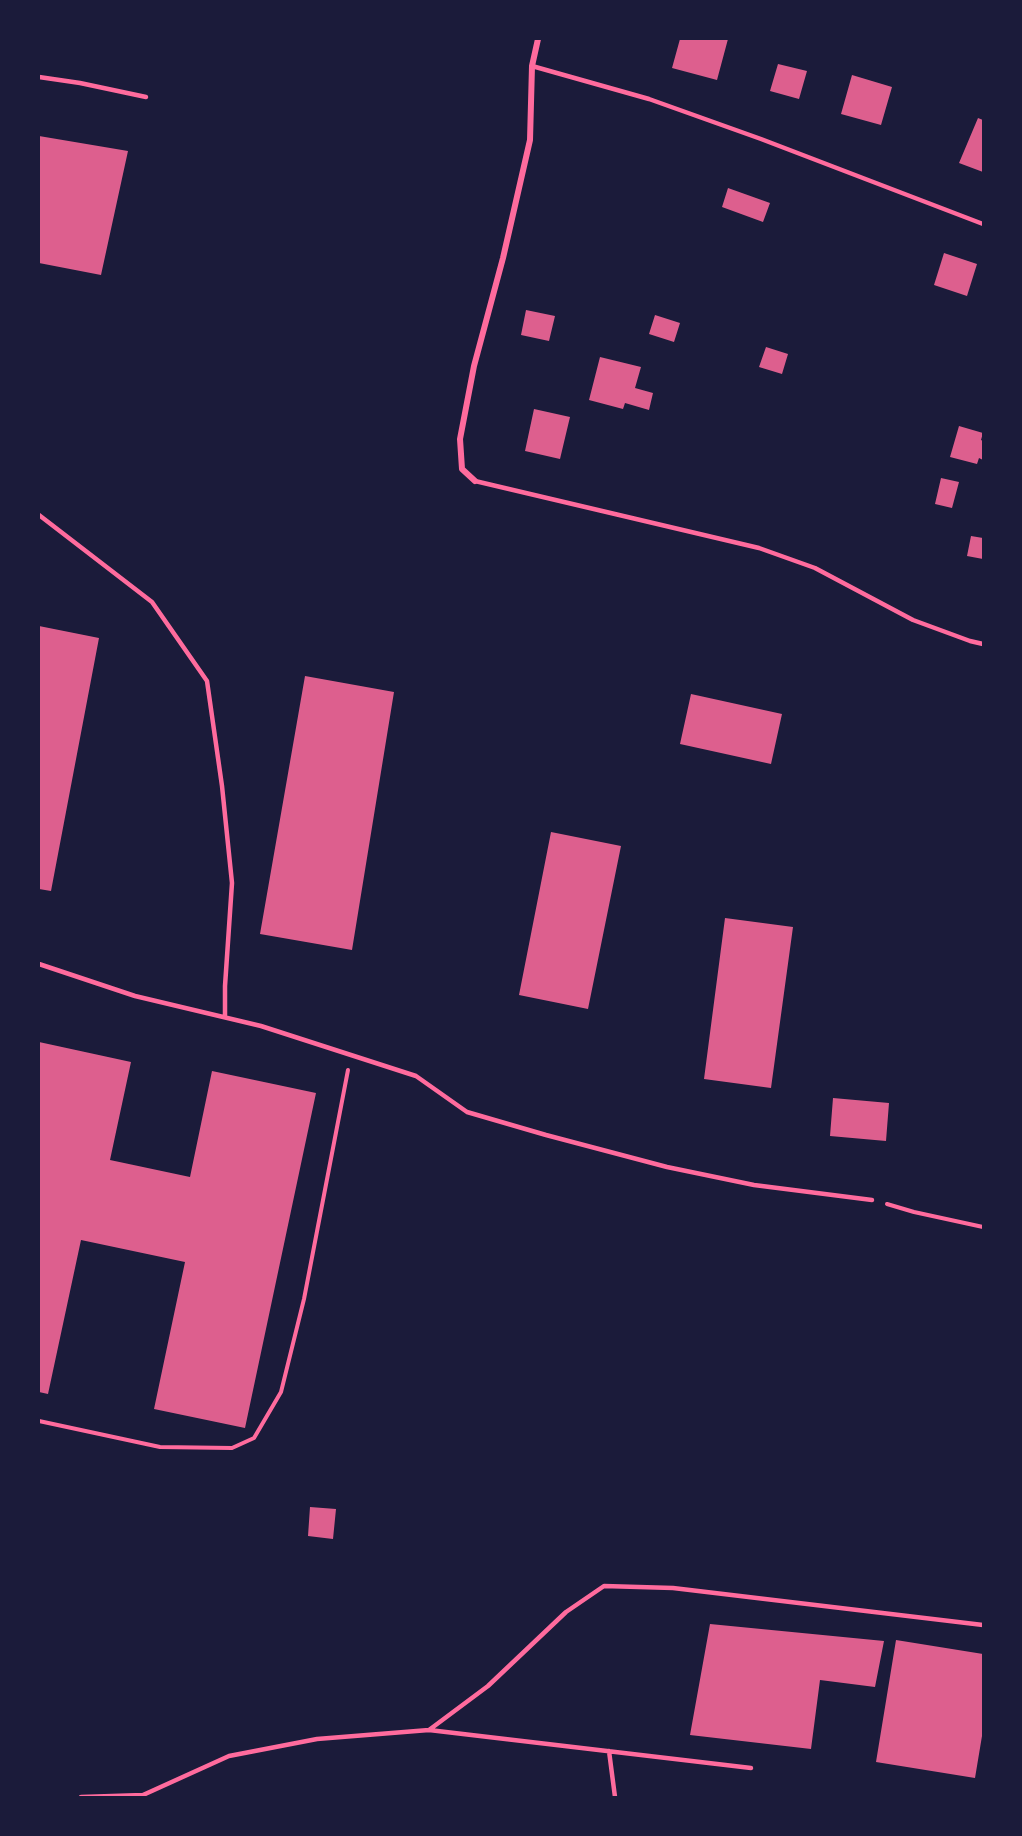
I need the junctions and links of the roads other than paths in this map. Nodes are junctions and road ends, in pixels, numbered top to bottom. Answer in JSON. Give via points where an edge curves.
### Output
{"nodes":[{"id":1,"x":538,"y":39,"type":"edge"},
{"id":2,"x":532,"y":66,"type":"junction"},
{"id":3,"x":39,"y":77,"type":"edge"},
{"id":4,"x":146,"y":97,"type":"dead end"},
{"id":5,"x":983,"y":224,"type":"edge"},
{"id":6,"x":475,"y":481,"type":"joint"},
{"id":7,"x":39,"y":515,"type":"edge"},
{"id":8,"x":983,"y":645,"type":"edge"},
{"id":9,"x":39,"y":964,"type":"edge"},
{"id":10,"x":225,"y":1017,"type":"junction"},
{"id":11,"x":872,"y":1200,"type":"road end"},
{"id":12,"x":983,"y":1625,"type":"edge"},
{"id":13,"x":429,"y":1730,"type":"junction"},
{"id":14,"x":609,"y":1751,"type":"junction"},
{"id":15,"x":751,"y":1768,"type":"dead end"},
{"id":16,"x":81,"y":1797,"type":"edge"},
{"id":17,"x":615,"y":1797,"type":"edge"}],
"edges":[{"from":1,"to":2,"type":"street"},
{"from":2,"to":5,"type":"lane","via":[[649,99]]},
{"from":2,"to":6,"type":"street","via":[[530,140],[474,366],[460,439],[462,469]]},
{"from":3,"to":4,"type":"lane"},
{"from":6,"to":8,"type":"lane","via":[[759,548],[815,568],[913,620]]},
{"from":7,"to":10,"type":"lane","via":[[152,602],[207,681],[232,883]]},
{"from":9,"to":10,"type":"lane","via":[[135,996]]},
{"from":10,"to":11,"type":"lane","via":[[416,1076],[467,1112],[546,1135],[754,1185]]},
{"from":12,"to":13,"type":"lane","via":[[673,1588],[604,1586],[566,1612],[488,1686]]},
{"from":13,"to":14,"type":"lane"},
{"from":13,"to":16,"type":"lane","via":[[284,1745],[229,1756],[143,1795]]},
{"from":14,"to":15,"type":"lane"},
{"from":14,"to":17,"type":"lane"}]}
